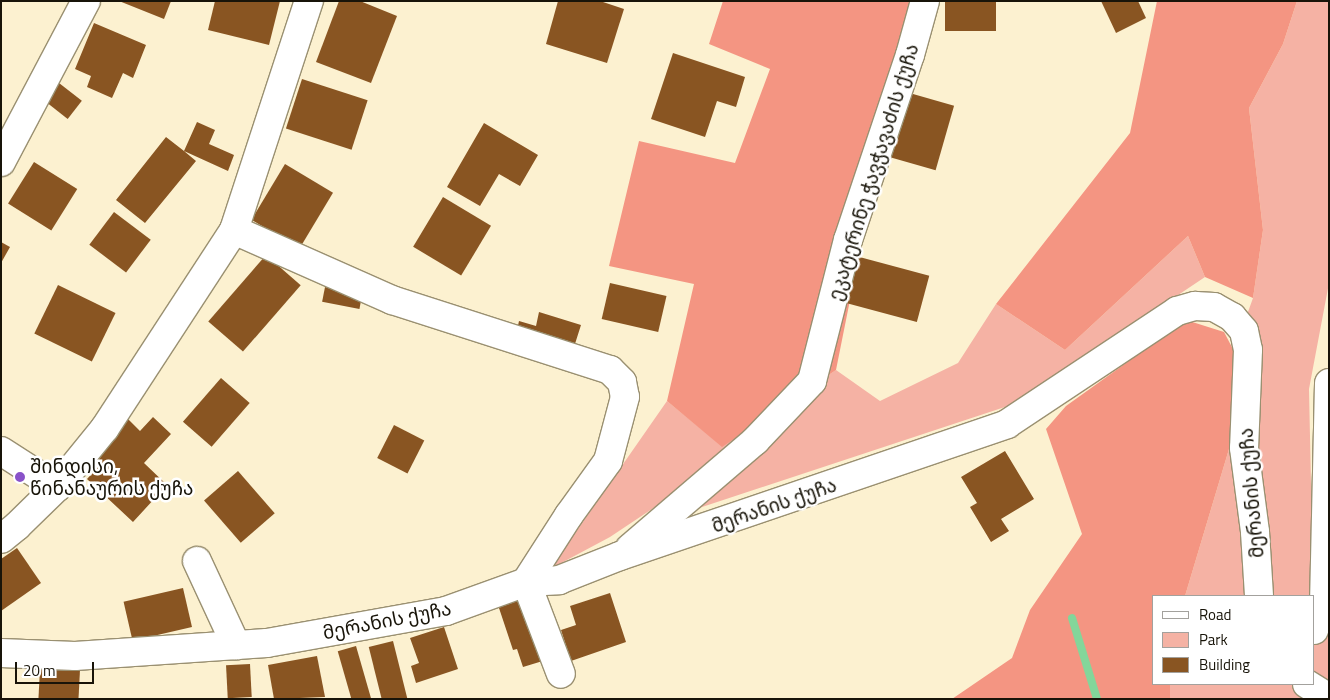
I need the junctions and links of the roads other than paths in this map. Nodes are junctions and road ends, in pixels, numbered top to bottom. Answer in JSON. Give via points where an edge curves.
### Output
{"nodes":[{"id":1,"x":86,"y":1,"type":"edge"},
{"id":2,"x":309,"y":1,"type":"edge"},
{"id":3,"x":925,"y":1,"type":"edge"},
{"id":4,"x":1,"y":162,"type":"edge"},
{"id":5,"x":234,"y":230,"type":"junction"},
{"id":6,"x":1329,"y":383,"type":"edge"},
{"id":7,"x":1,"y":451,"type":"edge"},
{"id":8,"x":57,"y":487,"type":"junction"},
{"id":9,"x":1,"y":539,"type":"edge"},
{"id":10,"x":620,"y":556,"type":"junction"},
{"id":11,"x":197,"y":561,"type":"dead end"},
{"id":12,"x":526,"y":582,"type":"junction"},
{"id":13,"x":1259,"y":595,"type":"edge"},
{"id":14,"x":1315,"y":627,"type":"edge"},
{"id":15,"x":236,"y":645,"type":"junction"},
{"id":16,"x":1,"y":653,"type":"edge"},
{"id":17,"x":561,"y":674,"type":"dead end"},
{"id":18,"x":1309,"y":685,"type":"edge"},
{"id":19,"x":1329,"y":698,"type":"edge"}],
"edges":[{"from":1,"to":4,"type":"street"},
{"from":2,"to":5,"type":"street"},
{"from":3,"to":10,"type":"street","name":"ეკატერინე ჭავჭავაძის ქუჩა","via":[[848,240],[812,381],[755,441]]},
{"from":5,"to":8,"type":"street","via":[[105,428]]},
{"from":5,"to":12,"type":"street","via":[[392,300],[610,370],[622,382],[625,397],[608,460]]},
{"from":6,"to":14,"type":"street","via":[[1324,604]]},
{"from":7,"to":8,"type":"street"},
{"from":8,"to":9,"type":"street"},
{"from":10,"to":12,"type":"street","name":"მერანის ქუჩა","via":[[559,580]]},
{"from":10,"to":13,"type":"street","name":"მერანის ქუჩა","via":[[1007,424],[1177,311],[1195,306],[1214,307],[1232,316],[1244,331],[1248,350],[1244,448],[1256,532]]},
{"from":11,"to":15,"type":"street"},
{"from":12,"to":15,"type":"street","name":"მერანის ქუჩა","via":[[446,611],[267,643]]},
{"from":12,"to":17,"type":"street"},
{"from":15,"to":16,"type":"street","name":"მერანის ქუჩა","via":[[75,656]]},
{"from":18,"to":19,"type":"street"}]}
